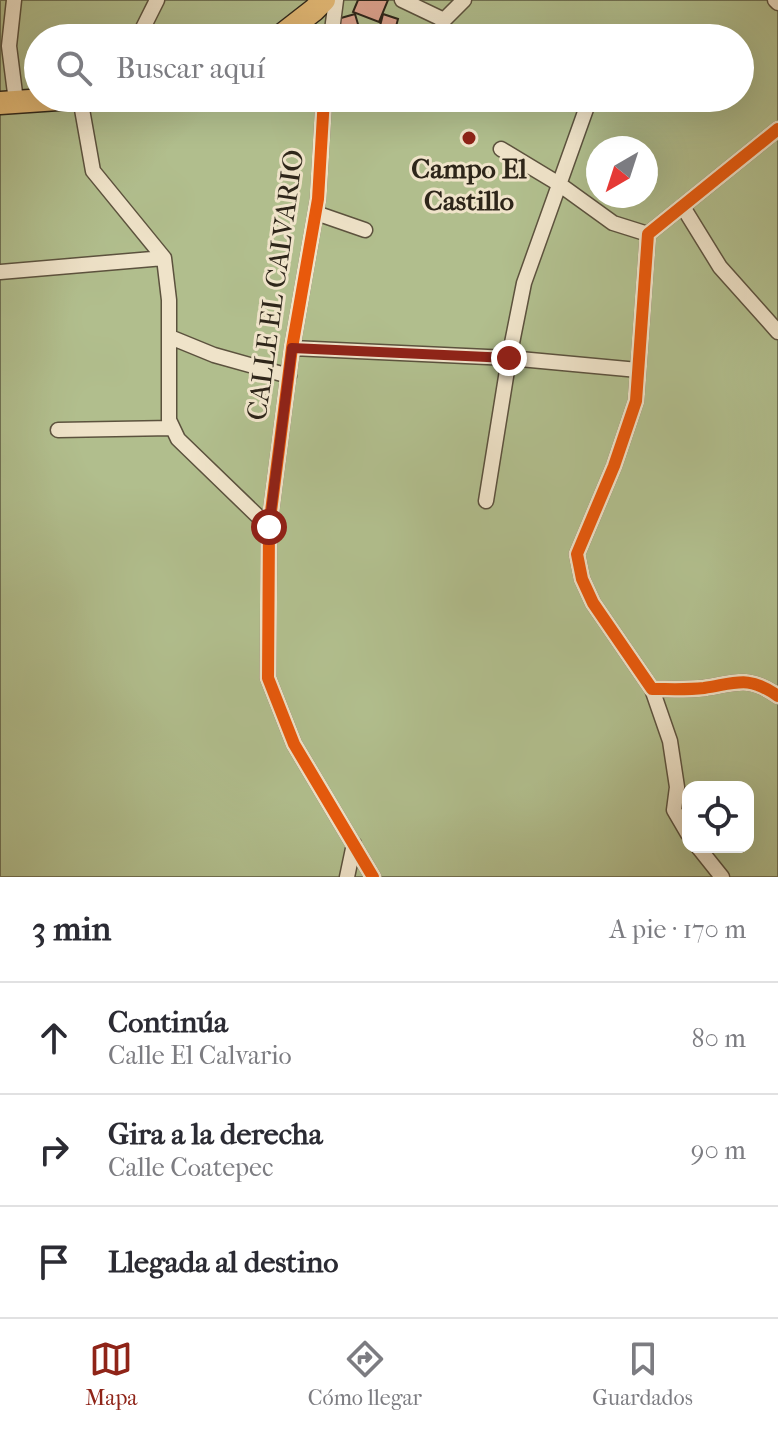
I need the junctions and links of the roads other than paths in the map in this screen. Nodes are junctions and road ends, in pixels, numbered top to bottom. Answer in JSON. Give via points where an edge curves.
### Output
{"nodes":[{"id":1,"x":14,"y":0,"type":"edge"},
{"id":2,"x":157,"y":0,"type":"edge"},
{"id":3,"x":336,"y":0,"type":"edge"},
{"id":4,"x":402,"y":0,"type":"edge"},
{"id":5,"x":464,"y":0,"type":"edge"},
{"id":6,"x":314,"y":3,"type":"edge"},
{"id":7,"x":444,"y":20,"type":"junction"},
{"id":8,"x":145,"y":24,"type":"edge"},
{"id":9,"x":292,"y":24,"type":"edge"},
{"id":10,"x":333,"y":24,"type":"edge"},
{"id":11,"x":443,"y":24,"type":"edge"},
{"id":12,"x":5,"y":101,"type":"edge"},
{"id":13,"x":82,"y":112,"type":"edge"},
{"id":14,"x":323,"y":112,"type":"edge"},
{"id":15,"x":585,"y":112,"type":"edge"},
{"id":16,"x":778,"y":129,"type":"edge"},
{"id":17,"x":501,"y":149,"type":"dead end"},
{"id":18,"x":559,"y":184,"type":"junction"},
{"id":19,"x":683,"y":207,"type":"junction"},
{"id":20,"x":316,"y":213,"type":"junction"},
{"id":21,"x":365,"y":230,"type":"dead end"},
{"id":22,"x":648,"y":234,"type":"junction"},
{"id":23,"x":164,"y":258,"type":"junction"},
{"id":24,"x":0,"y":272,"type":"edge"},
{"id":25,"x":778,"y":332,"type":"edge"},
{"id":26,"x":170,"y":337,"type":"junction"},
{"id":27,"x":292,"y":348,"type":"junction"},
{"id":28,"x":509,"y":358,"type":"junction"},
{"id":29,"x":638,"y":370,"type":"junction"},
{"id":30,"x":289,"y":376,"type":"junction"},
{"id":31,"x":172,"y":428,"type":"junction"},
{"id":32,"x":58,"y":430,"type":"dead end"},
{"id":33,"x":486,"y":501,"type":"dead end"},
{"id":34,"x":269,"y":527,"type":"junction"},
{"id":35,"x":652,"y":689,"type":"junction"},
{"id":36,"x":778,"y":696,"type":"edge"},
{"id":37,"x":682,"y":824,"type":"edge"},
{"id":38,"x":354,"y":844,"type":"junction"},
{"id":39,"x":703,"y":853,"type":"edge"},
{"id":40,"x":347,"y":877,"type":"edge"},
{"id":41,"x":373,"y":877,"type":"edge"},
{"id":42,"x":722,"y":877,"type":"edge"}],
"edges":[{"from":1,"to":12,"type":"street"},
{"from":2,"to":8,"type":"street"},
{"from":3,"to":10,"type":"street"},
{"from":4,"to":7,"type":"street"},
{"from":5,"to":7,"type":"street"},
{"from":6,"to":9,"type":"main road"},
{"from":7,"to":11,"type":"street"},
{"from":13,"to":23,"type":"street","via":[[93,171]]},
{"from":14,"to":20,"type":"street","name":"CALLE EL CALVARIO"},
{"from":15,"to":18,"type":"street"},
{"from":16,"to":19,"type":"street"},
{"from":17,"to":18,"type":"street"},
{"from":18,"to":22,"type":"street","via":[[613,223]]},
{"from":18,"to":28,"type":"street","via":[[524,283]]},
{"from":19,"to":22,"type":"street"},
{"from":19,"to":25,"type":"street","via":[[720,267]]},
{"from":20,"to":21,"type":"street"},
{"from":20,"to":27,"type":"street","name":"CALLE EL CALVARIO"},
{"from":22,"to":29,"type":"street"},
{"from":23,"to":24,"type":"street"},
{"from":23,"to":26,"type":"street"},
{"from":26,"to":30,"type":"street"},
{"from":26,"to":31,"type":"street"},
{"from":27,"to":28,"type":"street"},
{"from":27,"to":30,"type":"street","name":"CALLE EL CALVARIO"},
{"from":28,"to":29,"type":"street"},
{"from":28,"to":33,"type":"street"},
{"from":29,"to":35,"type":"street","via":[[636,401],[577,554],[593,603]]},
{"from":30,"to":34,"type":"street","name":"CALLE EL CALVARIO"},
{"from":31,"to":32,"type":"street"},
{"from":31,"to":34,"type":"street"},
{"from":34,"to":38,"type":"street","name":"CALLE EL CALVARIO","via":[[268,678],[294,744]]},
{"from":35,"to":36,"type":"street","via":[[737,681],[764,686]]},
{"from":35,"to":37,"type":"street","via":[[670,741],[677,787],[674,810]]},
{"from":38,"to":40,"type":"street"},
{"from":38,"to":41,"type":"street","name":"CALLE EL CALVARIO"},
{"from":39,"to":42,"type":"street"}]}
